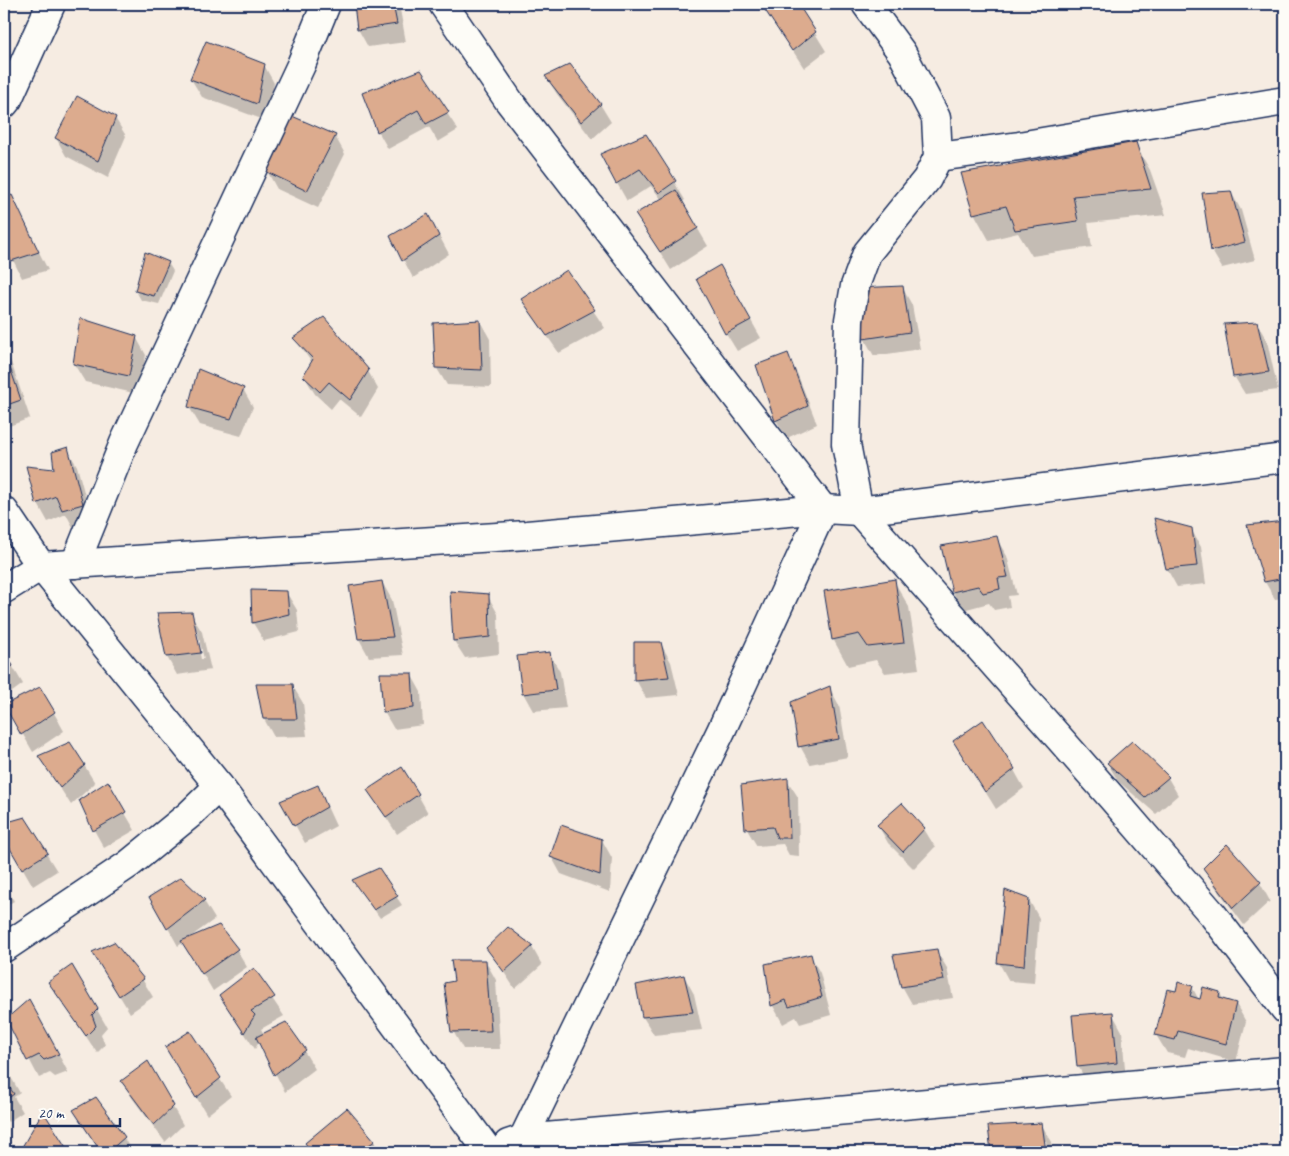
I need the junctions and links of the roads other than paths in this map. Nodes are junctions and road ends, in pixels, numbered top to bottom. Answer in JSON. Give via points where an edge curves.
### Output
{"nodes":[{"id":1,"x":50,"y":4,"type":"edge"},
{"id":2,"x":326,"y":4,"type":"edge"},
{"id":3,"x":443,"y":4,"type":"edge"},
{"id":4,"x":866,"y":4,"type":"edge"},
{"id":5,"x":1285,"y":102,"type":"edge"},
{"id":6,"x":4,"y":104,"type":"edge"},
{"id":7,"x":938,"y":157,"type":"junction"},
{"id":8,"x":1285,"y":458,"type":"edge"},
{"id":9,"x":823,"y":509,"type":"junction"},
{"id":10,"x":4,"y":510,"type":"edge"},
{"id":11,"x":859,"y":511,"type":"junction"},
{"id":12,"x":75,"y":564,"type":"junction"},
{"id":13,"x":41,"y":566,"type":"junction"},
{"id":14,"x":4,"y":589,"type":"edge"},
{"id":15,"x":219,"y":786,"type":"junction"},
{"id":16,"x":4,"y":948,"type":"edge"},
{"id":17,"x":1285,"y":1009,"type":"edge"},
{"id":18,"x":1285,"y":1071,"type":"edge"},
{"id":19,"x":522,"y":1139,"type":"junction"},
{"id":20,"x":489,"y":1152,"type":"edge"}],
"edges":[{"from":1,"to":6,"type":"street"},
{"from":2,"to":12,"type":"street","via":[[124,443]]},
{"from":3,"to":9,"type":"street","via":[[509,100]]},
{"from":4,"to":7,"type":"street","via":[[902,53],[936,118]]},
{"from":5,"to":7,"type":"street"},
{"from":7,"to":11,"type":"street","via":[[927,179],[867,253],[855,286],[849,320],[846,444]]},
{"from":8,"to":11,"type":"street"},
{"from":9,"to":11,"type":"street"},
{"from":9,"to":12,"type":"street","via":[[527,536]]},
{"from":9,"to":19,"type":"street","via":[[721,731]]},
{"from":10,"to":13,"type":"street"},
{"from":11,"to":17,"type":"street","via":[[1213,915]]},
{"from":12,"to":13,"type":"street"},
{"from":13,"to":14,"type":"street"},
{"from":13,"to":15,"type":"street"},
{"from":15,"to":16,"type":"street","via":[[129,864]]},
{"from":15,"to":20,"type":"street"},
{"from":18,"to":19,"type":"street"},
{"from":19,"to":20,"type":"street"}]}
